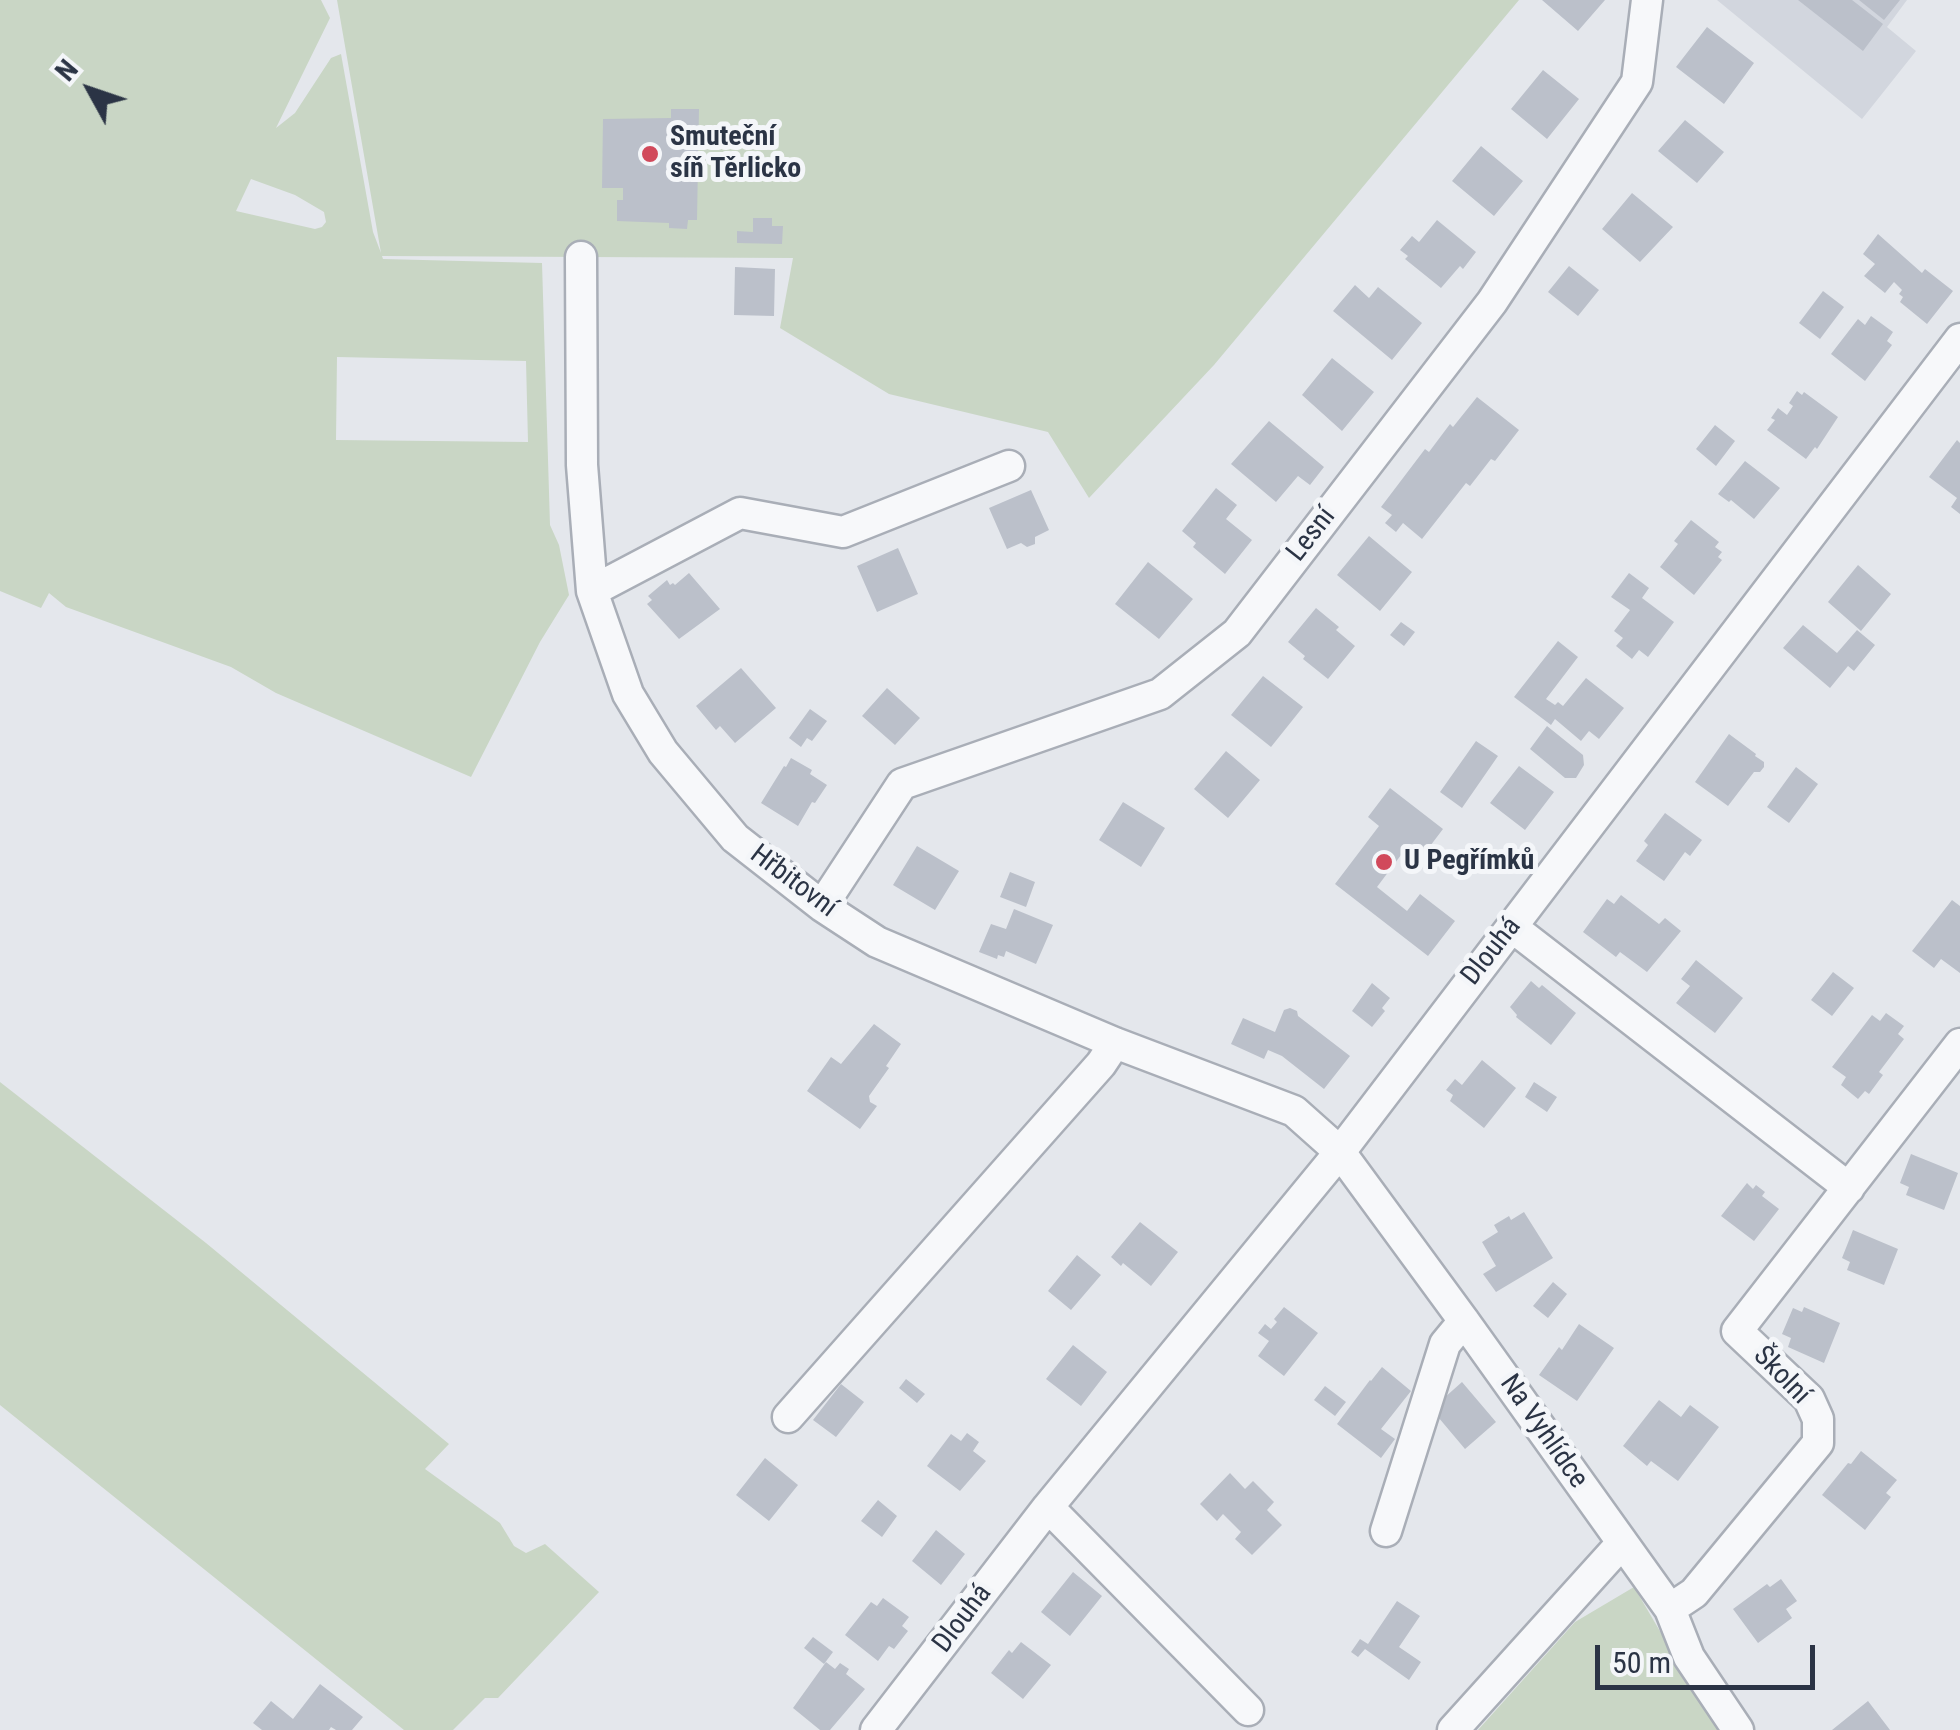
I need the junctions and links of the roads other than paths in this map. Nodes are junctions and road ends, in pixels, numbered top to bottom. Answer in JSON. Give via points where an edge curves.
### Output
{"nodes":[{"id":1,"x":1647,"y":0,"type":"edge"},
{"id":2,"x":581,"y":257,"type":"dead end"},
{"id":3,"x":1960,"y":339,"type":"edge"},
{"id":4,"x":1009,"y":466,"type":"dead end"},
{"id":5,"x":592,"y":591,"type":"junction"},
{"id":6,"x":822,"y":906,"type":"junction"},
{"id":7,"x":1512,"y":927,"type":"junction"},
{"id":8,"x":1114,"y":1043,"type":"junction"},
{"id":9,"x":1960,"y":1044,"type":"edge"},
{"id":10,"x":1340,"y":1152,"type":"junction"},
{"id":11,"x":1850,"y":1188,"type":"junction"},
{"id":12,"x":1464,"y":1321,"type":"junction"},
{"id":13,"x":788,"y":1417,"type":"dead end"},
{"id":14,"x":1048,"y":1507,"type":"junction"},
{"id":15,"x":1386,"y":1530,"type":"dead end"},
{"id":16,"x":1622,"y":1543,"type":"junction"},
{"id":17,"x":1670,"y":1609,"type":"junction"},
{"id":18,"x":1248,"y":1710,"type":"dead end"},
{"id":19,"x":876,"y":1730,"type":"edge"},
{"id":20,"x":1452,"y":1730,"type":"edge"},
{"id":21,"x":1738,"y":1730,"type":"edge"}],
"edges":[{"from":1,"to":6,"type":"street","name":"Lesní","via":[[1637,82],[1492,302],[1236,634],[1160,694],[902,784]]},
{"from":2,"to":5,"type":"street","name":"Hřbitovní","via":[[582,465]]},
{"from":3,"to":7,"type":"street","name":"Dlouhá"},
{"from":4,"to":5,"type":"street","via":[[843,532],[740,513]]},
{"from":5,"to":6,"type":"street","name":"Hřbitovní","via":[[628,694],[663,752],[735,838]]},
{"from":6,"to":8,"type":"street","name":"Hřbitovní","via":[[877,942]]},
{"from":7,"to":10,"type":"street","name":"Dlouhá"},
{"from":7,"to":11,"type":"street"},
{"from":8,"to":10,"type":"street","name":"Hřbitovní","via":[[1294,1112]]},
{"from":8,"to":13,"type":"street"},
{"from":9,"to":11,"type":"street","name":"Školní"},
{"from":10,"to":12,"type":"street","name":"Na Vyhlídce"},
{"from":10,"to":14,"type":"street","name":"Dlouhá"},
{"from":11,"to":17,"type":"street","name":"Školní","via":[[1736,1331],[1809,1399],[1818,1442],[1694,1593]]},
{"from":12,"to":15,"type":"street","via":[[1445,1344]]},
{"from":12,"to":16,"type":"street","name":"Na Vyhlídce"},
{"from":14,"to":18,"type":"street"},
{"from":14,"to":19,"type":"street","name":"Dlouhá"},
{"from":16,"to":17,"type":"street","name":"Na Vyhlídce"},
{"from":16,"to":20,"type":"street"},
{"from":17,"to":21,"type":"street","name":"Na Vyhlídce","via":[[1689,1657]]}]}
